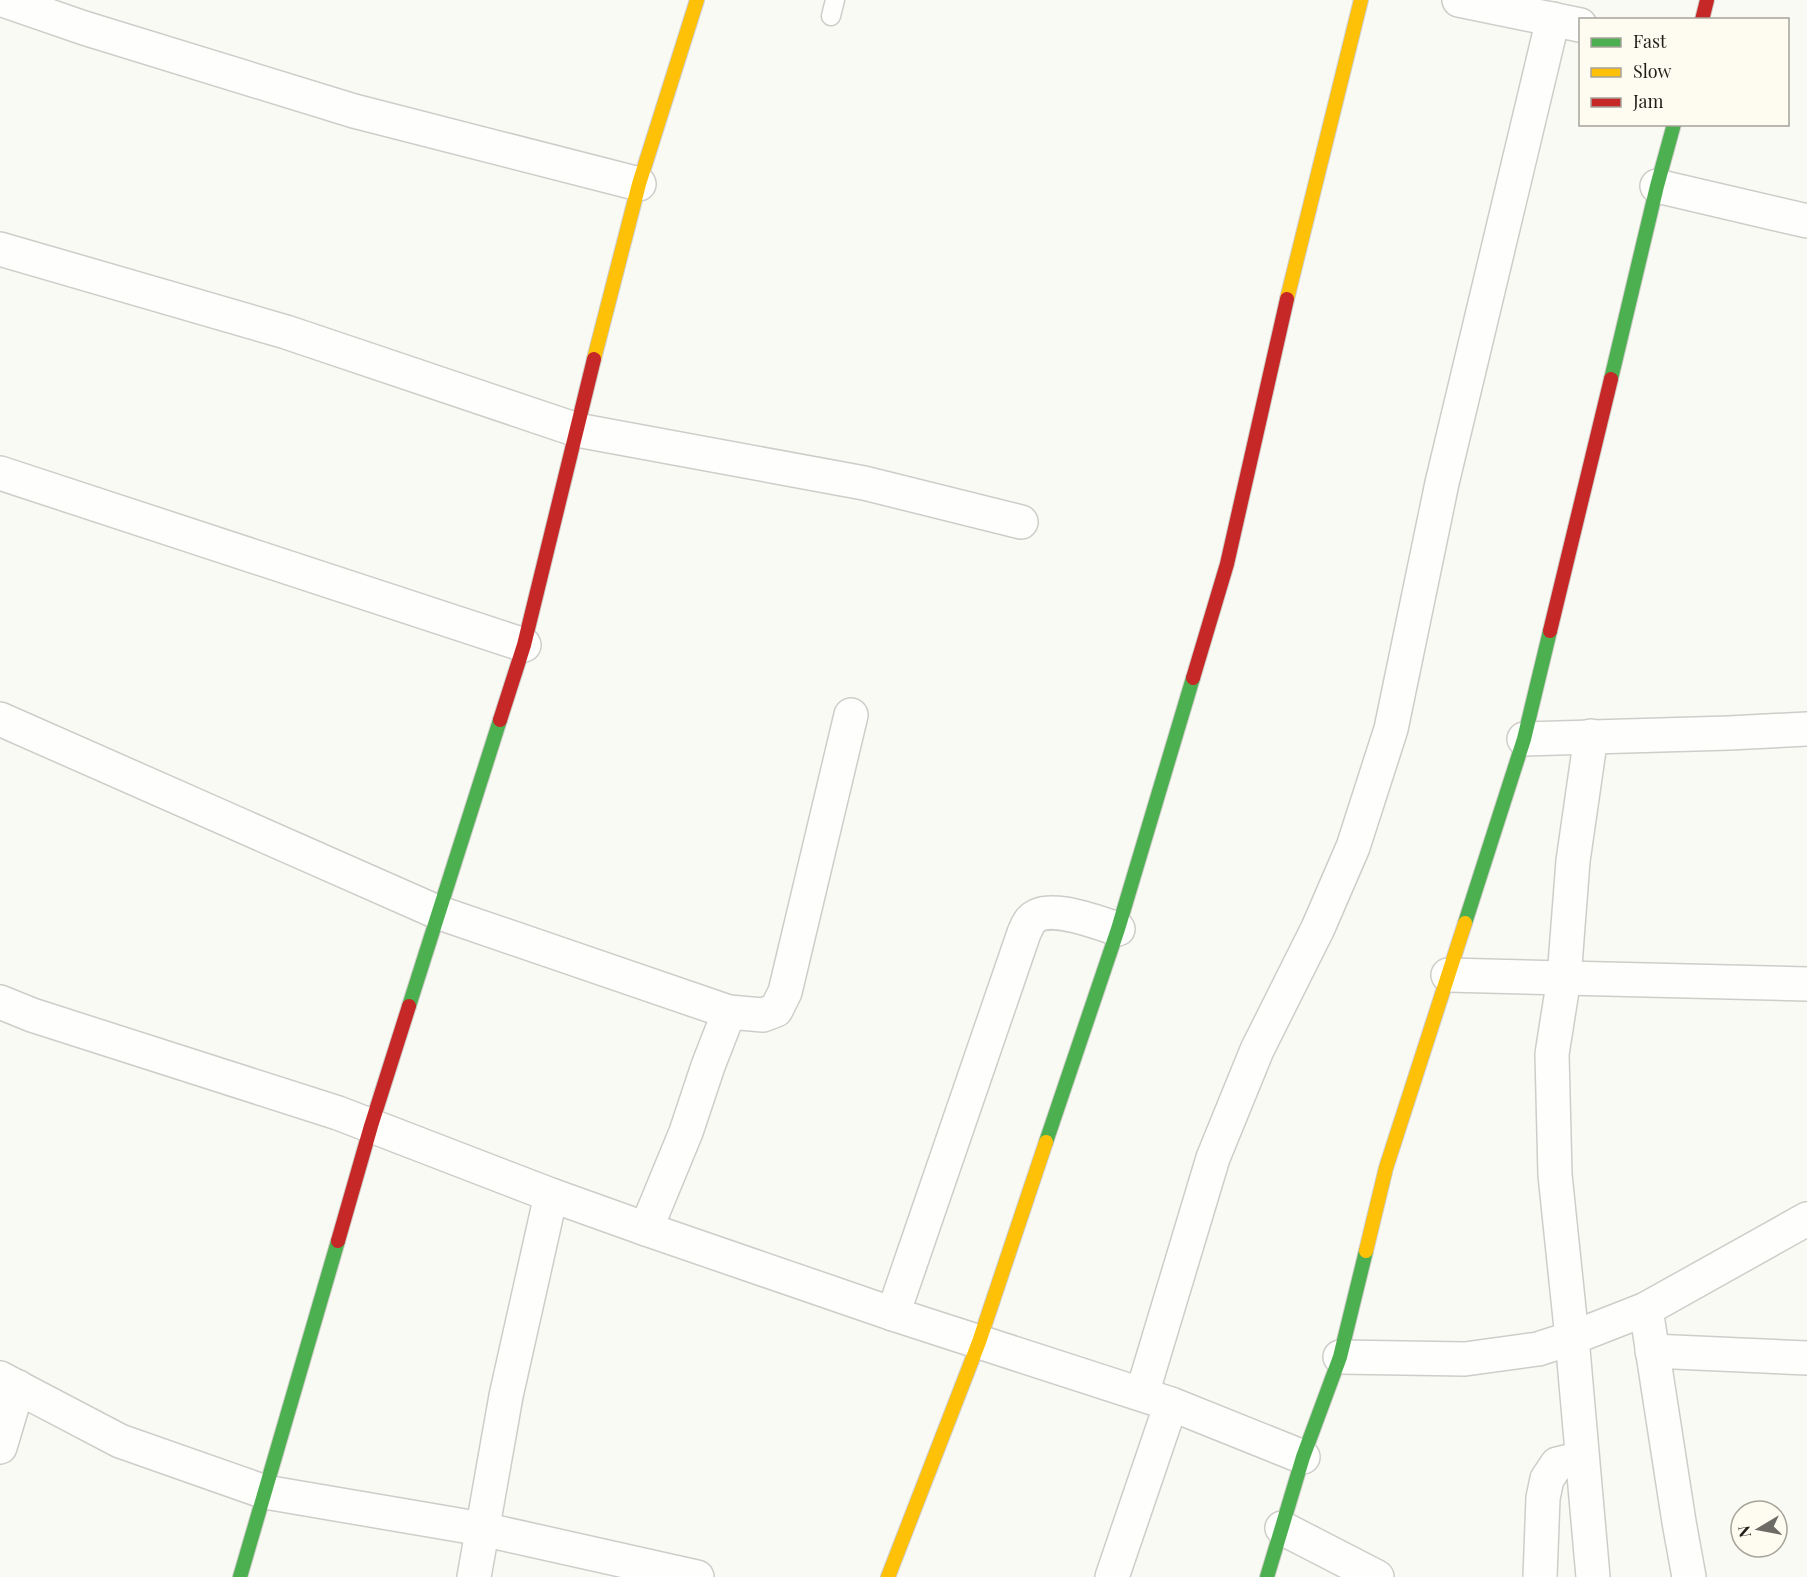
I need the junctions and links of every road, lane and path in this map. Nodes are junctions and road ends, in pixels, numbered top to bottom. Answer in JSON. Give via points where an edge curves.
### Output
{"nodes":[{"id":1,"x":3,"y":0,"type":"edge"},
{"id":2,"x":697,"y":0,"type":"edge"},
{"id":3,"x":1361,"y":0,"type":"edge"},
{"id":4,"x":1460,"y":0,"type":"edge"},
{"id":5,"x":1707,"y":0,"type":"edge"},
{"id":6,"x":1506,"y":4,"type":"edge"},
{"id":7,"x":1702,"y":18,"type":"edge"},
{"id":8,"x":1567,"y":22,"type":"edge"},
{"id":9,"x":1673,"y":126,"type":"edge"},
{"id":10,"x":639,"y":184,"type":"junction"},
{"id":11,"x":1657,"y":186,"type":"junction"},
{"id":12,"x":1807,"y":221,"type":"edge"},
{"id":13,"x":0,"y":249,"type":"edge"},
{"id":14,"x":577,"y":430,"type":"junction"},
{"id":15,"x":0,"y":473,"type":"edge"},
{"id":16,"x":1021,"y":522,"type":"dead end"},
{"id":17,"x":524,"y":645,"type":"junction"},
{"id":18,"x":851,"y":715,"type":"dead end"},
{"id":19,"x":0,"y":719,"type":"edge"},
{"id":20,"x":1807,"y":729,"type":"edge"},
{"id":21,"x":1591,"y":736,"type":"junction"},
{"id":22,"x":1524,"y":739,"type":"junction"},
{"id":23,"x":438,"y":912,"type":"junction"},
{"id":24,"x":1118,"y":928,"type":"junction"},
{"id":25,"x":1448,"y":975,"type":"junction"},
{"id":26,"x":1564,"y":978,"type":"junction"},
{"id":27,"x":1807,"y":984,"type":"edge"},
{"id":28,"x":0,"y":1002,"type":"edge"},
{"id":29,"x":729,"y":1012,"type":"junction"},
{"id":30,"x":371,"y":1125,"type":"junction"},
{"id":31,"x":551,"y":1195,"type":"junction"},
{"id":32,"x":1807,"y":1219,"type":"edge"},
{"id":33,"x":646,"y":1229,"type":"junction"},
{"id":34,"x":1646,"y":1308,"type":"junction"},
{"id":35,"x":893,"y":1314,"type":"junction"},
{"id":36,"x":1572,"y":1338,"type":"junction"},
{"id":37,"x":979,"y":1342,"type":"junction"},
{"id":38,"x":1652,"y":1351,"type":"junction"},
{"id":39,"x":1340,"y":1357,"type":"junction"},
{"id":40,"x":1807,"y":1358,"type":"edge"},
{"id":41,"x":9,"y":1383,"type":"edge"},
{"id":42,"x":1156,"y":1399,"type":"junction"},
{"id":43,"x":0,"y":1447,"type":"edge"},
{"id":44,"x":1303,"y":1458,"type":"junction"},
{"id":45,"x":1582,"y":1458,"type":"junction"},
{"id":46,"x":265,"y":1492,"type":"junction"},
{"id":47,"x":1282,"y":1528,"type":"junction"},
{"id":48,"x":482,"y":1529,"type":"junction"},
{"id":49,"x":240,"y":1577,"type":"edge"},
{"id":50,"x":474,"y":1577,"type":"edge"},
{"id":51,"x":697,"y":1577,"type":"edge"},
{"id":52,"x":888,"y":1577,"type":"edge"},
{"id":53,"x":1112,"y":1577,"type":"edge"},
{"id":54,"x":1267,"y":1577,"type":"edge"},
{"id":55,"x":1377,"y":1577,"type":"edge"},
{"id":56,"x":1540,"y":1577,"type":"edge"},
{"id":57,"x":1593,"y":1577,"type":"edge"},
{"id":58,"x":1689,"y":1577,"type":"edge"}],
"edges":[{"from":1,"to":10,"type":"street","via":[[354,111]]},
{"from":2,"to":10,"type":"street"},
{"from":3,"to":24,"type":"street","via":[[1227,564]]},
{"from":4,"to":6,"type":"street"},
{"from":5,"to":7,"type":"street"},
{"from":6,"to":8,"type":"street"},
{"from":8,"to":42,"type":"street","via":[[1442,483],[1391,729],[1353,848],[1257,1050],[1213,1158]]},
{"from":9,"to":11,"type":"street"},
{"from":10,"to":14,"type":"street"},
{"from":11,"to":12,"type":"street"},
{"from":11,"to":22,"type":"street"},
{"from":13,"to":14,"type":"street","via":[[286,332]]},
{"from":14,"to":16,"type":"street","via":[[864,483]]},
{"from":14,"to":17,"type":"street"},
{"from":15,"to":17,"type":"street"},
{"from":17,"to":23,"type":"street"},
{"from":18,"to":29,"type":"street","via":[[785,992],[776,1010],[763,1015]]},
{"from":19,"to":23,"type":"street"},
{"from":20,"to":21,"type":"street"},
{"from":21,"to":22,"type":"street"},
{"from":21,"to":26,"type":"street","via":[[1573,861]]},
{"from":22,"to":25,"type":"street"},
{"from":23,"to":29,"type":"street"},
{"from":23,"to":30,"type":"street"},
{"from":24,"to":35,"type":"street","via":[[1066,913],[1032,919],[1020,944]]},
{"from":24,"to":37,"type":"street"},
{"from":25,"to":26,"type":"street"},
{"from":25,"to":39,"type":"street","via":[[1386,1168]]},
{"from":26,"to":27,"type":"street"},
{"from":26,"to":36,"type":"street","via":[[1552,1054],[1554,1153]]},
{"from":28,"to":30,"type":"street"},
{"from":29,"to":33,"type":"street"},
{"from":30,"to":31,"type":"street"},
{"from":30,"to":46,"type":"street"},
{"from":31,"to":33,"type":"street"},
{"from":31,"to":48,"type":"street","via":[[506,1396]]},
{"from":32,"to":34,"type":"street"},
{"from":33,"to":35,"type":"street"},
{"from":34,"to":36,"type":"street"},
{"from":34,"to":38,"type":"street"},
{"from":35,"to":37,"type":"street"},
{"from":36,"to":39,"type":"street","via":[[1538,1348],[1465,1359]]},
{"from":36,"to":45,"type":"street"},
{"from":37,"to":42,"type":"street"},
{"from":37,"to":52,"type":"street"},
{"from":38,"to":40,"type":"street"},
{"from":38,"to":58,"type":"street"},
{"from":39,"to":44,"type":"street"},
{"from":41,"to":43,"type":"street"},
{"from":41,"to":46,"type":"street","via":[[120,1441]]},
{"from":42,"to":44,"type":"street"},
{"from":42,"to":53,"type":"street"},
{"from":44,"to":47,"type":"street"},
{"from":45,"to":56,"type":"street","via":[[1557,1464],[1547,1479]]},
{"from":45,"to":57,"type":"street"},
{"from":46,"to":48,"type":"street"},
{"from":46,"to":49,"type":"street"},
{"from":47,"to":54,"type":"street"},
{"from":47,"to":55,"type":"street"},
{"from":48,"to":50,"type":"street"},
{"from":48,"to":51,"type":"street"}]}
